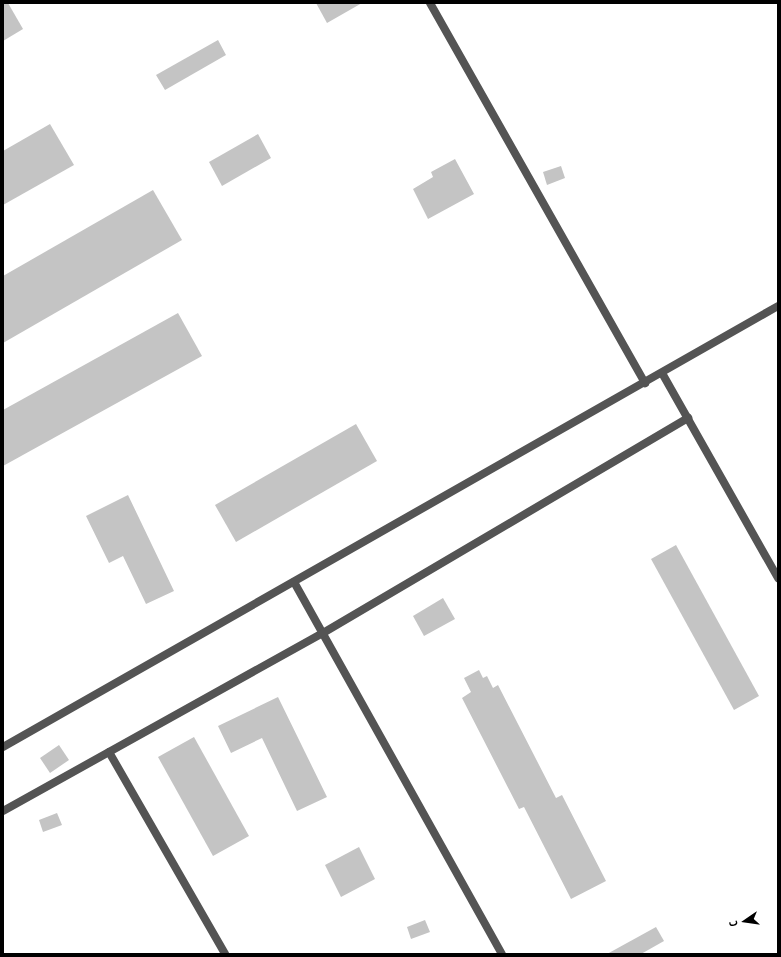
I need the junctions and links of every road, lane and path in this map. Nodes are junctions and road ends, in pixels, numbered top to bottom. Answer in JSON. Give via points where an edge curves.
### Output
{"nodes":[{"id":1,"x":430,"y":3,"type":"edge"},
{"id":2,"x":778,"y":306,"type":"edge"},
{"id":3,"x":662,"y":373,"type":"junction"},
{"id":4,"x":645,"y":382,"type":"junction"},
{"id":5,"x":688,"y":418,"type":"junction"},
{"id":6,"x":778,"y":578,"type":"edge"},
{"id":7,"x":294,"y":582,"type":"junction"},
{"id":8,"x":323,"y":633,"type":"junction"},
{"id":9,"x":3,"y":747,"type":"edge"},
{"id":10,"x":109,"y":752,"type":"junction"},
{"id":11,"x":3,"y":811,"type":"edge"},
{"id":12,"x":225,"y":954,"type":"edge"},
{"id":13,"x":502,"y":954,"type":"edge"}],
"edges":[{"from":1,"to":4,"type":"lane"},
{"from":2,"to":3,"type":"lane"},
{"from":3,"to":4,"type":"lane"},
{"from":3,"to":5,"type":"lane"},
{"from":4,"to":7,"type":"lane"},
{"from":5,"to":6,"type":"lane"},
{"from":5,"to":8,"type":"lane"},
{"from":7,"to":8,"type":"lane"},
{"from":7,"to":9,"type":"lane"},
{"from":8,"to":10,"type":"lane"},
{"from":8,"to":13,"type":"lane"},
{"from":10,"to":11,"type":"lane"},
{"from":10,"to":12,"type":"lane"}]}
